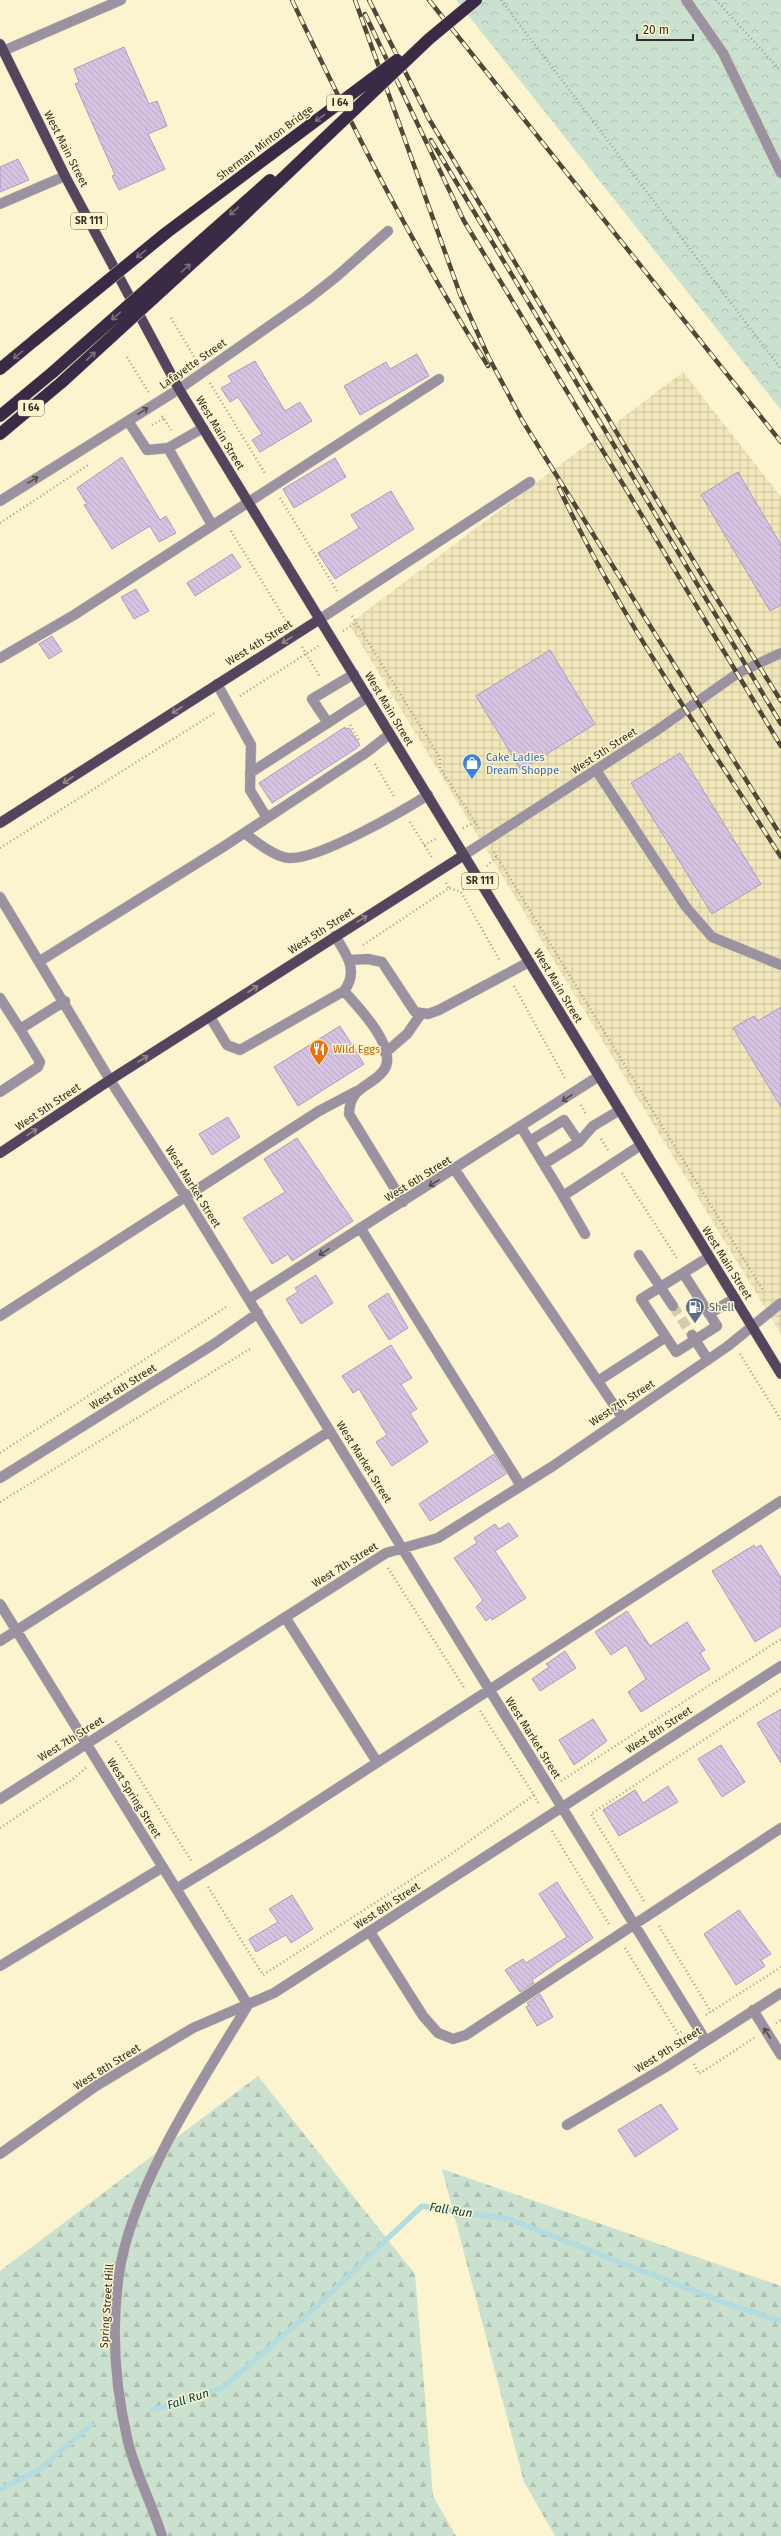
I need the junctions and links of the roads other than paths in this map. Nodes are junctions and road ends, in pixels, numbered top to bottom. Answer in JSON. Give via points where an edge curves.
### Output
{"nodes":[{"id":1,"x":121,"y":0,"type":"edge"},
{"id":2,"x":474,"y":0,"type":"edge"},
{"id":3,"x":686,"y":0,"type":"edge"},
{"id":4,"x":1,"y":49,"type":"edge"},
{"id":5,"x":781,"y":173,"type":"edge"},
{"id":6,"x":65,"y":176,"type":"junction"},
{"id":7,"x":0,"y":204,"type":"edge"},
{"id":8,"x":388,"y":231,"type":"dead end"},
{"id":9,"x":0,"y":369,"type":"edge"},
{"id":10,"x":439,"y":379,"type":"dead end"},
{"id":11,"x":179,"y":389,"type":"junction"},
{"id":12,"x":0,"y":416,"type":"edge"},
{"id":13,"x":128,"y":421,"type":"junction"},
{"id":14,"x":203,"y":428,"type":"junction"},
{"id":15,"x":0,"y":434,"type":"edge"},
{"id":16,"x":168,"y":448,"type":"junction"},
{"id":17,"x":530,"y":482,"type":"dead end"},
{"id":18,"x":0,"y":501,"type":"edge"},
{"id":19,"x":248,"y":502,"type":"junction"},
{"id":20,"x":212,"y":525,"type":"junction"},
{"id":21,"x":320,"y":619,"type":"junction"},
{"id":22,"x":781,"y":653,"type":"edge"},
{"id":23,"x":0,"y":658,"type":"edge"},
{"id":24,"x":354,"y":674,"type":"junction"},
{"id":25,"x":218,"y":684,"type":"junction"},
{"id":26,"x":368,"y":697,"type":"junction"},
{"id":27,"x":328,"y":723,"type":"junction"},
{"id":28,"x":390,"y":734,"type":"junction"},
{"id":29,"x":596,"y":770,"type":"junction"},
{"id":30,"x":250,"y":773,"type":"junction"},
{"id":31,"x":428,"y":795,"type":"junction"},
{"id":32,"x":267,"y":818,"type":"junction"},
{"id":33,"x":0,"y":823,"type":"edge"},
{"id":34,"x":245,"y":833,"type":"junction"},
{"id":35,"x":464,"y":854,"type":"junction"},
{"id":36,"x":0,"y":897,"type":"edge"},
{"id":37,"x":334,"y":936,"type":"junction"},
{"id":38,"x":348,"y":957,"type":"junction"},
{"id":39,"x":40,"y":961,"type":"junction"},
{"id":40,"x":529,"y":962,"type":"junction"},
{"id":41,"x":781,"y":965,"type":"edge"},
{"id":42,"x":344,"y":992,"type":"junction"},
{"id":43,"x":0,"y":998,"type":"edge"},
{"id":44,"x":65,"y":1001,"type":"junction"},
{"id":45,"x":421,"y":1014,"type":"junction"},
{"id":46,"x":210,"y":1017,"type":"junction"},
{"id":47,"x":20,"y":1029,"type":"junction"},
{"id":48,"x":385,"y":1053,"type":"junction"},
{"id":49,"x":599,"y":1076,"type":"junction"},
{"id":50,"x":110,"y":1080,"type":"junction"},
{"id":51,"x":357,"y":1091,"type":"junction"},
{"id":52,"x":0,"y":1092,"type":"edge"},
{"id":53,"x":620,"y":1110,"type":"junction"},
{"id":54,"x":521,"y":1127,"type":"junction"},
{"id":55,"x":530,"y":1141,"type":"junction"},
{"id":56,"x":579,"y":1142,"type":"junction"},
{"id":57,"x":641,"y":1145,"type":"junction"},
{"id":58,"x":0,"y":1153,"type":"edge"},
{"id":59,"x":544,"y":1164,"type":"junction"},
{"id":60,"x":455,"y":1170,"type":"junction"},
{"id":61,"x":185,"y":1196,"type":"junction"},
{"id":62,"x":563,"y":1196,"type":"junction"},
{"id":63,"x":403,"y":1202,"type":"junction"},
{"id":64,"x":361,"y":1229,"type":"junction"},
{"id":65,"x":585,"y":1234,"type":"dead end"},
{"id":66,"x":639,"y":1255,"type":"dead end"},
{"id":67,"x":709,"y":1257,"type":"junction"},
{"id":68,"x":683,"y":1273,"type":"junction"},
{"id":69,"x":660,"y":1287,"type":"junction"},
{"id":70,"x":735,"y":1298,"type":"junction"},
{"id":71,"x":249,"y":1299,"type":"junction"},
{"id":72,"x":781,"y":1303,"type":"edge"},
{"id":73,"x":673,"y":1306,"type":"tunnel mouth"},
{"id":74,"x":258,"y":1314,"type":"junction"},
{"id":75,"x":709,"y":1314,"type":"junction"},
{"id":76,"x":0,"y":1316,"type":"edge"},
{"id":77,"x":752,"y":1326,"type":"junction"},
{"id":78,"x":666,"y":1337,"type":"junction"},
{"id":79,"x":693,"y":1337,"type":"junction"},
{"id":80,"x":708,"y":1360,"type":"junction"},
{"id":81,"x":781,"y":1374,"type":"edge"},
{"id":82,"x":598,"y":1381,"type":"junction"},
{"id":83,"x":622,"y":1417,"type":"junction"},
{"id":84,"x":330,"y":1431,"type":"junction"},
{"id":85,"x":0,"y":1478,"type":"edge"},
{"id":86,"x":521,"y":1486,"type":"junction"},
{"id":87,"x":781,"y":1501,"type":"edge"},
{"id":88,"x":403,"y":1550,"type":"junction"},
{"id":89,"x":0,"y":1604,"type":"edge"},
{"id":90,"x":285,"y":1617,"type":"junction"},
{"id":91,"x":17,"y":1631,"type":"junction"},
{"id":92,"x":0,"y":1641,"type":"edge"},
{"id":93,"x":781,"y":1666,"type":"edge"},
{"id":94,"x":489,"y":1689,"type":"junction"},
{"id":95,"x":86,"y":1743,"type":"junction"},
{"id":96,"x":377,"y":1762,"type":"junction"},
{"id":97,"x":0,"y":1799,"type":"edge"},
{"id":98,"x":562,"y":1807,"type":"junction"},
{"id":99,"x":781,"y":1828,"type":"edge"},
{"id":100,"x":163,"y":1867,"type":"junction"},
{"id":101,"x":176,"y":1889,"type":"junction"},
{"id":102,"x":634,"y":1923,"type":"junction"},
{"id":103,"x":370,"y":1932,"type":"junction"},
{"id":104,"x":0,"y":1966,"type":"edge"},
{"id":105,"x":781,"y":1993,"type":"edge"},
{"id":106,"x":248,"y":2005,"type":"junction"},
{"id":107,"x":753,"y":2010,"type":"junction"},
{"id":108,"x":706,"y":2041,"type":"junction"},
{"id":109,"x":781,"y":2056,"type":"edge"},
{"id":110,"x":567,"y":2125,"type":"dead end"},
{"id":111,"x":0,"y":2154,"type":"edge"},
{"id":112,"x":162,"y":2536,"type":"edge"}],
"edges":[{"from":1,"to":4,"type":"street"},
{"from":2,"to":9,"type":"highway","name":"Sherman Minton Bridge","number":"I 64","one_way":true,"bridge":true,"via":[[426,39],[205,204]]},
{"from":2,"to":12,"type":"highway","one_way":true,"bridge":true},
{"from":15,"to":2,"type":"highway","number":"I 64","one_way":true,"bridge":true,"via":[[62,382]]},
{"from":3,"to":5,"type":"street","via":[[723,53]]},
{"from":4,"to":6,"type":"main road","name":"West Main Street","number":"SR 111"},
{"from":6,"to":7,"type":"street"},
{"from":6,"to":11,"type":"main road","name":"West Main Street","number":"SR 111"},
{"from":8,"to":11,"type":"street","name":"Lafayette Street","via":[[322,289]]},
{"from":10,"to":19,"type":"street"},
{"from":13,"to":11,"type":"street","name":"Lafayette Street","one_way":true},
{"from":11,"to":14,"type":"main road","name":"West Main Street","number":"SR 111"},
{"from":13,"to":16,"type":"street","via":[[147,450]]},
{"from":18,"to":13,"type":"street","name":"Lafayette Street","one_way":true},
{"from":14,"to":16,"type":"street"},
{"from":14,"to":19,"type":"main road","name":"West Main Street","number":"SR 111"},
{"from":16,"to":20,"type":"street"},
{"from":17,"to":21,"type":"street","name":"West 4th Street"},
{"from":19,"to":20,"type":"street"},
{"from":19,"to":21,"type":"main road","name":"West Main Street","number":"SR 111"},
{"from":20,"to":23,"type":"street","via":[[74,615]]},
{"from":21,"to":24,"type":"main road","name":"West Main Street","number":"SR 111"},
{"from":21,"to":25,"type":"main road","name":"West 4th Street","one_way":true},
{"from":22,"to":29,"type":"street","name":"West 5th Street","via":[[738,673]]},
{"from":24,"to":26,"type":"main road","name":"West Main Street","number":"SR 111"},
{"from":24,"to":27,"type":"street","via":[[312,699]]},
{"from":25,"to":30,"type":"street","via":[[251,745]]},
{"from":25,"to":33,"type":"main road","name":"West 4th Street","one_way":true},
{"from":26,"to":27,"type":"street"},
{"from":26,"to":28,"type":"main road","name":"West Main Street","number":"SR 111"},
{"from":27,"to":30,"type":"street"},
{"from":28,"to":31,"type":"main road","name":"West Main Street","number":"SR 111"},
{"from":28,"to":32,"type":"street"},
{"from":29,"to":35,"type":"street","name":"West 5th Street"},
{"from":29,"to":41,"type":"street","via":[[686,907],[712,937]]},
{"from":30,"to":32,"type":"street","via":[[250,790]]},
{"from":31,"to":34,"type":"street","via":[[381,823],[315,852],[289,858],[258,844]]},
{"from":31,"to":35,"type":"main road","name":"West Main Street","number":"SR 111"},
{"from":32,"to":34,"type":"street"},
{"from":34,"to":39,"type":"street"},
{"from":37,"to":35,"type":"main road","name":"West 5th Street","one_way":true},
{"from":35,"to":40,"type":"main road","name":"West Main Street","number":"SR 111"},
{"from":36,"to":39,"type":"street","name":"West Market Street"},
{"from":37,"to":38,"type":"street"},
{"from":46,"to":37,"type":"main road","name":"West 5th Street","one_way":true},
{"from":38,"to":42,"type":"street","via":[[351,979]]},
{"from":38,"to":45,"type":"street","via":[[382,962],[415,1012]]},
{"from":39,"to":44,"type":"street","name":"West Market Street"},
{"from":40,"to":45,"type":"street","via":[[439,1010]]},
{"from":40,"to":49,"type":"main road","name":"West Main Street","number":"SR 111"},
{"from":42,"to":46,"type":"street","via":[[240,1050],[228,1045]]},
{"from":42,"to":48,"type":"street","via":[[371,1021]]},
{"from":43,"to":47,"type":"street"},
{"from":44,"to":47,"type":"street"},
{"from":44,"to":50,"type":"street","name":"West Market Street"},
{"from":45,"to":48,"type":"street","via":[[408,1034]]},
{"from":50,"to":46,"type":"main road","name":"West 5th Street","one_way":true},
{"from":47,"to":52,"type":"street","via":[[40,1062],[38,1067]]},
{"from":48,"to":51,"type":"street","via":[[384,1070]]},
{"from":49,"to":53,"type":"main road","name":"West Main Street","number":"SR 111"},
{"from":49,"to":54,"type":"street","name":"West 6th Street","one_way":true},
{"from":58,"to":50,"type":"main road","name":"West 5th Street","one_way":true},
{"from":50,"to":61,"type":"street","name":"West Market Street"},
{"from":51,"to":61,"type":"street","via":[[319,1111]]},
{"from":51,"to":63,"type":"street","via":[[349,1107],[351,1121]]},
{"from":53,"to":56,"type":"street","via":[[593,1126]]},
{"from":53,"to":57,"type":"main road","name":"West Main Street","number":"SR 111"},
{"from":54,"to":55,"type":"street"},
{"from":54,"to":60,"type":"street","name":"West 6th Street"},
{"from":55,"to":56,"type":"street","via":[[564,1120]]},
{"from":55,"to":59,"type":"street"},
{"from":56,"to":59,"type":"street"},
{"from":57,"to":62,"type":"street"},
{"from":57,"to":67,"type":"main road","name":"West Main Street","number":"SR 111"},
{"from":59,"to":62,"type":"street"},
{"from":60,"to":63,"type":"street","name":"West 6th Street","one_way":true},
{"from":60,"to":82,"type":"street"},
{"from":61,"to":71,"type":"street","name":"West Market Street"},
{"from":61,"to":76,"type":"street"},
{"from":62,"to":65,"type":"street"},
{"from":63,"to":64,"type":"street","name":"West 6th Street"},
{"from":64,"to":71,"type":"street","name":"West 6th Street","one_way":true},
{"from":64,"to":86,"type":"street"},
{"from":66,"to":69,"type":"street"},
{"from":67,"to":68,"type":"street"},
{"from":67,"to":70,"type":"main road","name":"West Main Street","number":"SR 111"},
{"from":68,"to":69,"type":"street"},
{"from":68,"to":75,"type":"street"},
{"from":69,"to":73,"type":"street"},
{"from":69,"to":78,"type":"street","via":[[641,1299]]},
{"from":70,"to":75,"type":"street"},
{"from":70,"to":77,"type":"main road","name":"West Main Street","number":"SR 111"},
{"from":71,"to":74,"type":"street","name":"West Market Street"},
{"from":72,"to":77,"type":"street","name":"West 7th Street"},
{"from":74,"to":84,"type":"street","name":"West Market Street"},
{"from":74,"to":85,"type":"street","name":"West 6th Street"},
{"from":75,"to":79,"type":"street","via":[[717,1326]]},
{"from":77,"to":80,"type":"street","name":"West 7th Street"},
{"from":77,"to":81,"type":"main road","name":"West Main Street","number":"SR 111"},
{"from":78,"to":79,"type":"street","via":[[676,1352]]},
{"from":78,"to":82,"type":"street"},
{"from":79,"to":80,"type":"street"},
{"from":80,"to":83,"type":"street","name":"West 7th Street"},
{"from":82,"to":83,"type":"street"},
{"from":83,"to":86,"type":"street","name":"West 7th Street"},
{"from":84,"to":88,"type":"street","name":"West Market Street"},
{"from":84,"to":91,"type":"street"},
{"from":86,"to":88,"type":"street","name":"West 7th Street","via":[[438,1538]]},
{"from":87,"to":94,"type":"street"},
{"from":88,"to":90,"type":"street","name":"West 7th Street","via":[[386,1553]]},
{"from":88,"to":94,"type":"street","name":"West Market Street"},
{"from":89,"to":91,"type":"street","name":"West Spring Street"},
{"from":90,"to":95,"type":"street","name":"West 7th Street"},
{"from":90,"to":96,"type":"street"},
{"from":91,"to":92,"type":"street"},
{"from":91,"to":95,"type":"street","name":"West Spring Street"},
{"from":93,"to":98,"type":"street","name":"West 8th Street"},
{"from":94,"to":96,"type":"street"},
{"from":94,"to":98,"type":"street","name":"West Market Street"},
{"from":95,"to":97,"type":"street","name":"West 7th Street"},
{"from":95,"to":100,"type":"street","name":"West Spring Street"},
{"from":96,"to":101,"type":"street"},
{"from":98,"to":102,"type":"street","name":"West Market Street"},
{"from":98,"to":103,"type":"street","name":"West 8th Street"},
{"from":99,"to":102,"type":"street"},
{"from":100,"to":101,"type":"street","name":"West Spring Street"},
{"from":100,"to":104,"type":"street"},
{"from":101,"to":106,"type":"street","name":"West Spring Street"},
{"from":102,"to":103,"type":"street","via":[[466,2035],[453,2039],[438,2033],[423,2016]]},
{"from":102,"to":108,"type":"street","name":"West Market Street"},
{"from":103,"to":106,"type":"street","name":"West 8th Street","via":[[274,1993]]},
{"from":105,"to":107,"type":"street","name":"West 9th Street"},
{"from":106,"to":111,"type":"street","name":"West 8th Street","via":[[193,2028],[96,2086]]},
{"from":106,"to":112,"type":"street","name":"Spring Street Hill","via":[[165,2149],[137,2209],[119,2274],[114,2342],[122,2410],[128,2443]]},
{"from":107,"to":108,"type":"street","name":"West 9th Street"},
{"from":109,"to":107,"type":"street","one_way":true},
{"from":108,"to":110,"type":"street","name":"West 9th Street"}]}
